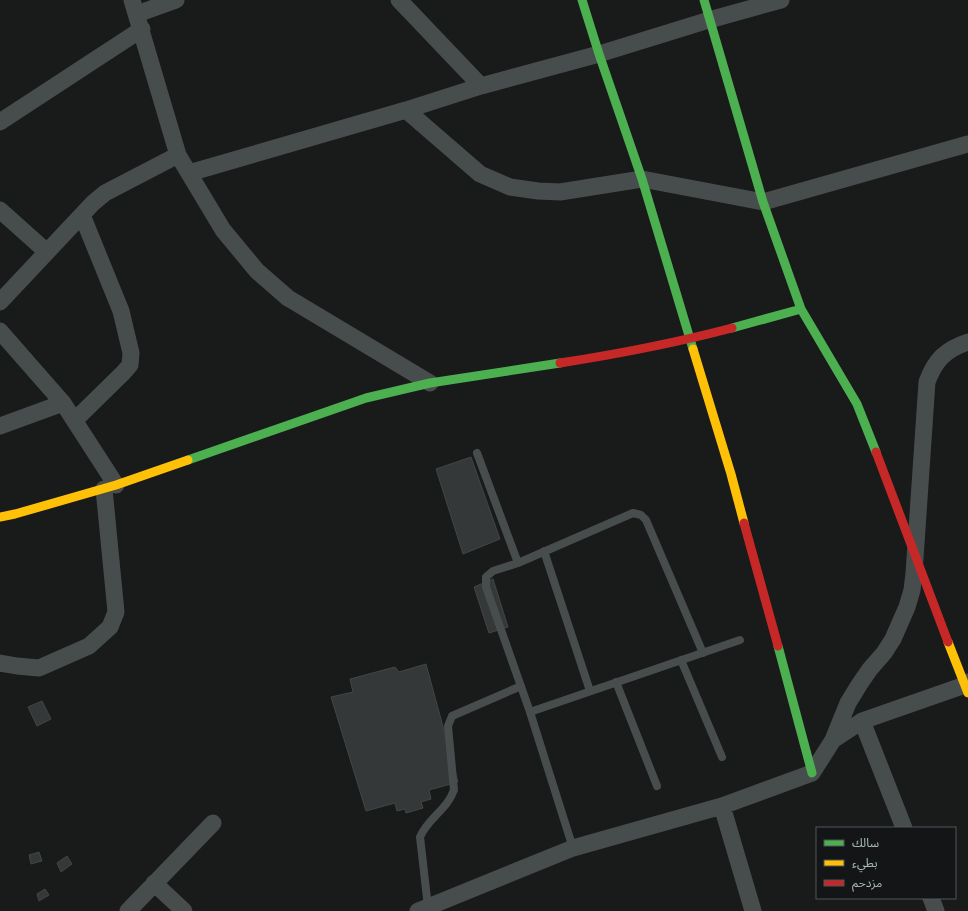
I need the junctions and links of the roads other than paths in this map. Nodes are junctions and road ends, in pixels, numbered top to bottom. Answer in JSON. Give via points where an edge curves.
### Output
{"nodes":[{"id":1,"x":176,"y":0,"type":"edge"},
{"id":2,"x":399,"y":0,"type":"edge"},
{"id":3,"x":582,"y":0,"type":"edge"},
{"id":4,"x":704,"y":0,"type":"edge"},
{"id":5,"x":781,"y":0,"type":"edge"},
{"id":6,"x":137,"y":14,"type":"edge"},
{"id":7,"x":709,"y":20,"type":"junction"},
{"id":8,"x":599,"y":54,"type":"junction"},
{"id":9,"x":481,"y":86,"type":"junction"},
{"id":10,"x":406,"y":110,"type":"junction"},
{"id":11,"x":0,"y":122,"type":"edge"},
{"id":12,"x":968,"y":144,"type":"edge"},
{"id":13,"x":178,"y":155,"type":"junction"},
{"id":14,"x":189,"y":173,"type":"junction"},
{"id":15,"x":642,"y":179,"type":"junction"},
{"id":16,"x":763,"y":202,"type":"junction"},
{"id":17,"x":0,"y":210,"type":"edge"},
{"id":18,"x":82,"y":215,"type":"junction"},
{"id":19,"x":47,"y":252,"type":"junction"},
{"id":20,"x":0,"y":302,"type":"edge"},
{"id":21,"x":801,"y":309,"type":"junction"},
{"id":22,"x":0,"y":331,"type":"edge"},
{"id":23,"x":690,"y":340,"type":"junction"},
{"id":24,"x":968,"y":342,"type":"edge"},
{"id":25,"x":430,"y":383,"type":"junction"},
{"id":26,"x":63,"y":403,"type":"junction"},
{"id":27,"x":75,"y":420,"type":"junction"},
{"id":28,"x":0,"y":426,"type":"edge"},
{"id":29,"x":477,"y":453,"type":"dead end"},
{"id":30,"x":110,"y":487,"type":"junction"},
{"id":31,"x":0,"y":517,"type":"edge"},
{"id":32,"x":544,"y":551,"type":"junction"},
{"id":33,"x":915,"y":555,"type":"junction"},
{"id":34,"x":518,"y":562,"type":"junction"},
{"id":35,"x":740,"y":640,"type":"dead end"},
{"id":36,"x":703,"y":653,"type":"junction"},
{"id":37,"x":681,"y":660,"type":"junction"},
{"id":38,"x":0,"y":663,"type":"edge"},
{"id":39,"x":616,"y":682,"type":"junction"},
{"id":40,"x":521,"y":686,"type":"junction"},
{"id":41,"x":967,"y":687,"type":"edge"},
{"id":42,"x":590,"y":691,"type":"junction"},
{"id":43,"x":530,"y":712,"type":"junction"},
{"id":44,"x":862,"y":721,"type":"junction"},
{"id":45,"x":833,"y":740,"type":"junction"},
{"id":46,"x":722,"y":757,"type":"dead end"},
{"id":47,"x":812,"y":773,"type":"junction"},
{"id":48,"x":657,"y":786,"type":"dead end"},
{"id":49,"x":722,"y":806,"type":"junction"},
{"id":50,"x":213,"y":823,"type":"dead end"},
{"id":51,"x":904,"y":827,"type":"edge"},
{"id":52,"x":573,"y":848,"type":"junction"},
{"id":53,"x":154,"y":883,"type":"junction"},
{"id":54,"x":931,"y":899,"type":"edge"},
{"id":55,"x":452,"y":905,"type":"edge"},
{"id":56,"x":423,"y":909,"type":"edge"},
{"id":57,"x":128,"y":911,"type":"edge"},
{"id":58,"x":184,"y":911,"type":"edge"},
{"id":59,"x":753,"y":911,"type":"edge"},
{"id":60,"x":936,"y":911,"type":"edge"}],
"edges":[{"from":1,"to":6,"type":"street"},
{"from":2,"to":9,"type":"street"},
{"from":3,"to":8,"type":"street"},
{"from":4,"to":7,"type":"street"},
{"from":5,"to":7,"type":"street"},
{"from":6,"to":11,"type":"street"},
{"from":6,"to":13,"type":"street"},
{"from":7,"to":8,"type":"street"},
{"from":7,"to":16,"type":"street"},
{"from":8,"to":9,"type":"street"},
{"from":8,"to":15,"type":"street"},
{"from":9,"to":10,"type":"street"},
{"from":10,"to":14,"type":"street"},
{"from":10,"to":15,"type":"street","via":[[480,174],[510,187],[560,192]]},
{"from":12,"to":16,"type":"street"},
{"from":13,"to":14,"type":"street"},
{"from":13,"to":18,"type":"street","via":[[106,193]]},
{"from":14,"to":25,"type":"street","via":[[223,230],[262,275],[288,298]]},
{"from":15,"to":16,"type":"street"},
{"from":15,"to":23,"type":"street"},
{"from":16,"to":21,"type":"street"},
{"from":17,"to":19,"type":"street"},
{"from":18,"to":19,"type":"street"},
{"from":18,"to":27,"type":"street","via":[[121,311],[131,353],[130,365],[124,374]]},
{"from":19,"to":20,"type":"street"},
{"from":21,"to":23,"type":"street"},
{"from":21,"to":33,"type":"street","via":[[857,404]]},
{"from":22,"to":26,"type":"street"},
{"from":23,"to":25,"type":"street"},
{"from":23,"to":47,"type":"street","via":[[731,474]]},
{"from":24,"to":33,"type":"street","via":[[950,349],[942,356],[927,382]]},
{"from":25,"to":30,"type":"street","via":[[366,398]]},
{"from":26,"to":27,"type":"street"},
{"from":26,"to":28,"type":"street"},
{"from":27,"to":30,"type":"street"},
{"from":29,"to":34,"type":"lane"},
{"from":30,"to":31,"type":"street"},
{"from":30,"to":38,"type":"street","via":[[116,612],[110,627],[89,646],[39,668]]},
{"from":32,"to":34,"type":"lane"},
{"from":32,"to":36,"type":"lane","via":[[633,513],[641,515],[646,520]]},
{"from":32,"to":42,"type":"lane"},
{"from":33,"to":41,"type":"street"},
{"from":33,"to":45,"type":"street","via":[[912,590],[901,623],[887,648],[848,703]]},
{"from":34,"to":40,"type":"lane","via":[[493,571],[486,577],[486,587]]},
{"from":35,"to":36,"type":"lane"},
{"from":36,"to":37,"type":"lane"},
{"from":37,"to":39,"type":"lane"},
{"from":37,"to":46,"type":"lane"},
{"from":39,"to":42,"type":"lane"},
{"from":39,"to":48,"type":"lane"},
{"from":40,"to":43,"type":"lane"},
{"from":40,"to":56,"type":"lane","via":[[452,716],[448,726],[454,790],[451,800],[424,829],[420,837]]},
{"from":41,"to":44,"type":"street"},
{"from":42,"to":43,"type":"lane"},
{"from":43,"to":52,"type":"lane"},
{"from":44,"to":45,"type":"street"},
{"from":44,"to":51,"type":"street"},
{"from":45,"to":47,"type":"street"},
{"from":47,"to":49,"type":"street"},
{"from":49,"to":52,"type":"street"},
{"from":49,"to":59,"type":"street"},
{"from":50,"to":53,"type":"street"},
{"from":52,"to":55,"type":"street"},
{"from":53,"to":57,"type":"street"},
{"from":53,"to":58,"type":"street"},
{"from":54,"to":60,"type":"street"},
{"from":55,"to":56,"type":"street"}]}
